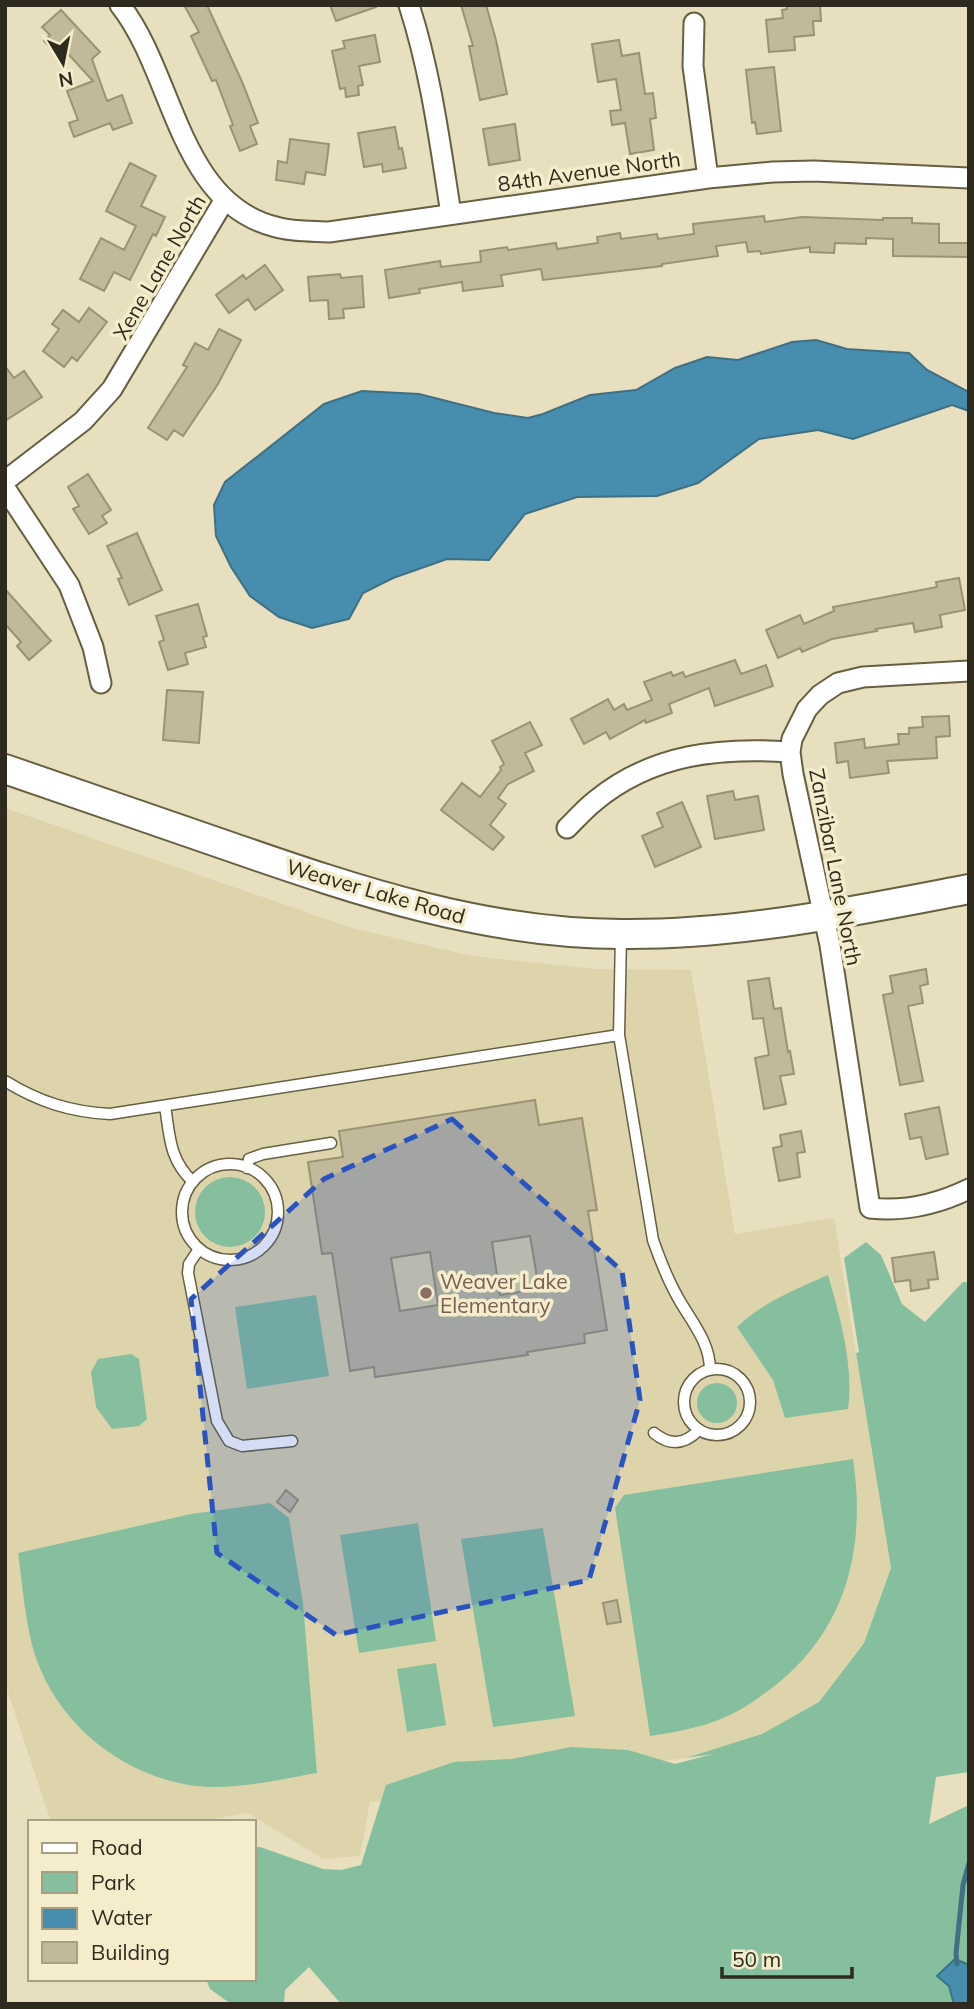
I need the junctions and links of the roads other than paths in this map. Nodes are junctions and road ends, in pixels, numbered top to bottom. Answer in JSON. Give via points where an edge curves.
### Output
{"nodes":[{"id":1,"x":120,"y":5,"type":"edge"},
{"id":2,"x":409,"y":5,"type":"edge"},
{"id":3,"x":694,"y":23,"type":"dead end"},
{"id":4,"x":708,"y":178,"type":"junction"},
{"id":5,"x":969,"y":178,"type":"edge"},
{"id":6,"x":225,"y":199,"type":"junction"},
{"id":7,"x":451,"y":214,"type":"junction"},
{"id":8,"x":5,"y":481,"type":"edge"},
{"id":9,"x":5,"y":488,"type":"edge"},
{"id":10,"x":969,"y":671,"type":"edge"},
{"id":11,"x":101,"y":682,"type":"dead end"},
{"id":12,"x":790,"y":752,"type":"junction"},
{"id":13,"x":5,"y":769,"type":"edge"},
{"id":14,"x":567,"y":828,"type":"dead end"},
{"id":15,"x":969,"y":889,"type":"edge"},
{"id":16,"x":823,"y":916,"type":"junction"},
{"id":17,"x":621,"y":934,"type":"junction"},
{"id":18,"x":619,"y":1035,"type":"junction"},
{"id":19,"x":5,"y":1080,"type":"edge"},
{"id":20,"x":165,"y":1106,"type":"junction"},
{"id":21,"x":331,"y":1143,"type":"dead end"},
{"id":22,"x":247,"y":1168,"type":"junction"},
{"id":23,"x":193,"y":1182,"type":"junction"},
{"id":24,"x":969,"y":1189,"type":"edge"},
{"id":25,"x":199,"y":1249,"type":"junction"},
{"id":26,"x":710,"y":1370,"type":"junction"},
{"id":27,"x":699,"y":1430,"type":"junction"},
{"id":28,"x":654,"y":1433,"type":"dead end"},
{"id":29,"x":292,"y":1441,"type":"dead end"}],
"edges":[{"from":1,"to":6,"type":"street","name":"Xene Lane North","via":[[146,46],[190,151]]},
{"from":2,"to":7,"type":"street","via":[[425,60]]},
{"from":3,"to":4,"type":"street","via":[[693,66]]},
{"from":4,"to":5,"type":"street","name":"84th Avenue North","via":[[814,171]]},
{"from":4,"to":7,"type":"street","name":"84th Avenue North"},
{"from":6,"to":7,"type":"street","name":"84th Avenue North","via":[[274,227],[303,231],[329,232]]},
{"from":6,"to":8,"type":"street","name":"Xene Lane North","via":[[113,389],[83,421]]},
{"from":9,"to":11,"type":"street","via":[[69,585]]},
{"from":10,"to":12,"type":"street","name":"Zanzibar Lane North","via":[[863,677],[838,683],[807,709]]},
{"from":12,"to":14,"type":"street","via":[[710,751],[668,761],[629,778],[594,801]]},
{"from":12,"to":16,"type":"street","name":"Zanzibar Lane North"},
{"from":13,"to":17,"type":"main road","name":"Weaver Lake Road","via":[[391,900],[499,923]]},
{"from":15,"to":16,"type":"main road","name":"Weaver Lake Road"},
{"from":16,"to":17,"type":"main road","name":"Weaver Lake Road","via":[[701,932]]},
{"from":16,"to":24,"type":"street","name":"Zanzibar Lane North","via":[[870,1208],[913,1207]]},
{"from":17,"to":18,"type":"lane"},
{"from":18,"to":20,"type":"lane"},
{"from":18,"to":26,"type":"lane","via":[[653,1240],[671,1285],[706,1346]]},
{"from":19,"to":20,"type":"lane","via":[[47,1103],[80,1112],[110,1114]]},
{"from":20,"to":23,"type":"lane","via":[[175,1158]]},
{"from":21,"to":22,"type":"lane","via":[[263,1154],[249,1159]]},
{"from":22,"to":23,"type":"lane","via":[[222,1165]]},
{"from":22,"to":25,"type":"lane","via":[[273,1193],[277,1217],[268,1240],[249,1256],[237,1259],[212,1257]]},
{"from":23,"to":25,"type":"lane","via":[[185,1195],[182,1220]]},
{"from":25,"to":29,"type":"lane","via":[[188,1273],[217,1421],[229,1441],[242,1446]]},
{"from":26,"to":27,"type":"lane","via":[[699,1374],[685,1392],[686,1415]]},
{"from":26,"to":27,"type":"lane","via":[[722,1369],[742,1380],[751,1401],[749,1412],[744,1423],[725,1435]]},
{"from":27,"to":28,"type":"lane","via":[[676,1443],[663,1441]]}]}
